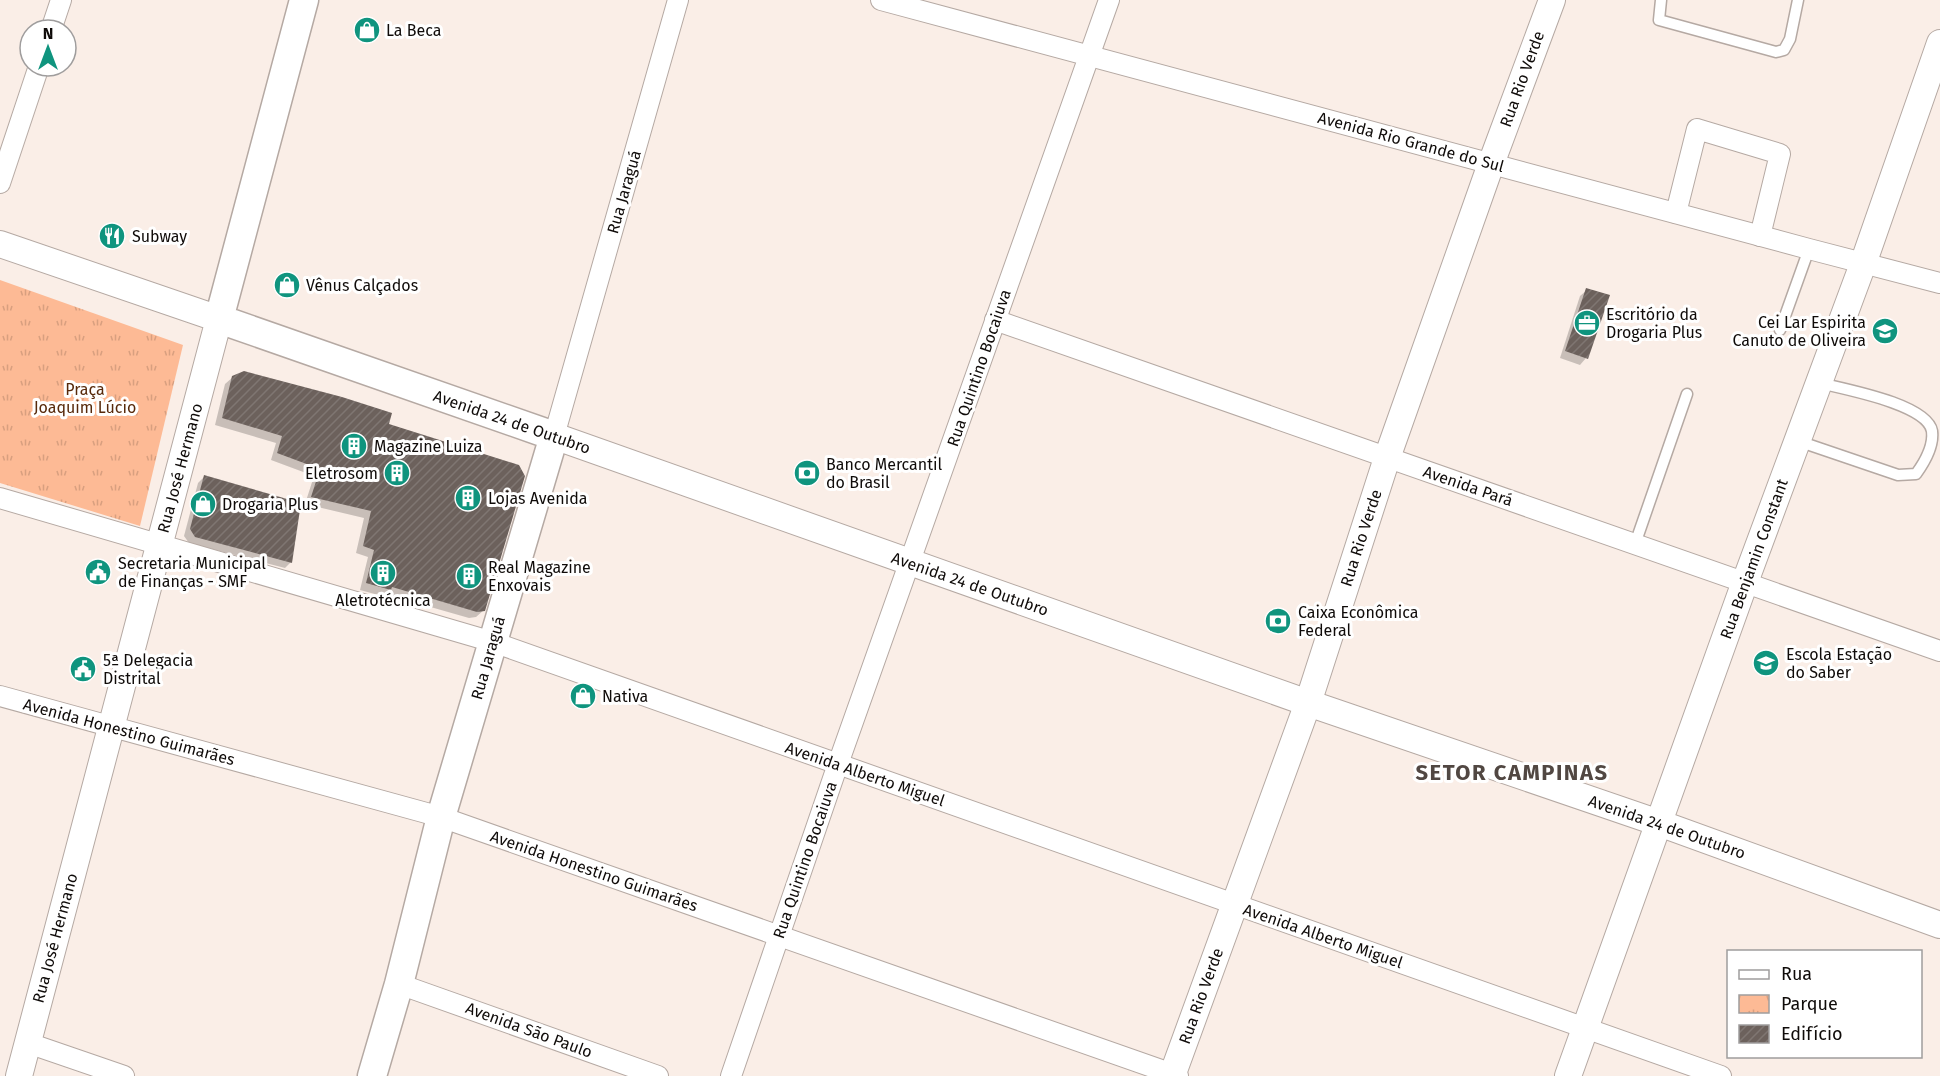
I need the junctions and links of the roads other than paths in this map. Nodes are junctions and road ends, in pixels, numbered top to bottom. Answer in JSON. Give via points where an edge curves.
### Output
{"nodes":[{"id":1,"x":61,"y":0,"type":"edge"},
{"id":2,"x":304,"y":0,"type":"edge"},
{"id":3,"x":678,"y":0,"type":"edge"},
{"id":4,"x":881,"y":0,"type":"edge"},
{"id":5,"x":1109,"y":0,"type":"edge"},
{"id":6,"x":1552,"y":0,"type":"edge"},
{"id":7,"x":1661,"y":0,"type":"edge"},
{"id":8,"x":1798,"y":0,"type":"edge"},
{"id":9,"x":55,"y":18,"type":"edge"},
{"id":10,"x":1940,"y":43,"type":"edge"},
{"id":11,"x":1089,"y":55,"type":"junction"},
{"id":12,"x":35,"y":78,"type":"edge"},
{"id":13,"x":1491,"y":164,"type":"junction"},
{"id":14,"x":0,"y":183,"type":"edge"},
{"id":15,"x":1676,"y":213,"type":"junction"},
{"id":16,"x":1760,"y":236,"type":"junction"},
{"id":17,"x":0,"y":244,"type":"edge"},
{"id":18,"x":1809,"y":249,"type":"junction"},
{"id":19,"x":1863,"y":264,"type":"junction"},
{"id":20,"x":1940,"y":283,"type":"edge"},
{"id":21,"x":219,"y":320,"type":"junction"},
{"id":22,"x":995,"y":320,"type":"junction"},
{"id":23,"x":1780,"y":330,"type":"dead end"},
{"id":24,"x":1819,"y":383,"type":"junction"},
{"id":25,"x":1687,"y":394,"type":"dead end"},
{"id":26,"x":554,"y":436,"type":"junction"},
{"id":27,"x":1797,"y":441,"type":"junction"},
{"id":28,"x":1387,"y":458,"type":"junction"},
{"id":29,"x":0,"y":498,"type":"edge"},
{"id":30,"x":1635,"y":544,"type":"junction"},
{"id":31,"x":159,"y":545,"type":"junction"},
{"id":32,"x":910,"y":563,"type":"junction"},
{"id":33,"x":1745,"y":582,"type":"junction"},
{"id":34,"x":493,"y":642,"type":"junction"},
{"id":35,"x":1940,"y":651,"type":"edge"},
{"id":36,"x":0,"y":696,"type":"edge"},
{"id":37,"x":1308,"y":703,"type":"junction"},
{"id":38,"x":111,"y":728,"type":"junction"},
{"id":39,"x":838,"y":764,"type":"junction"},
{"id":40,"x":441,"y":817,"type":"junction"},
{"id":41,"x":1659,"y":823,"type":"junction"},
{"id":42,"x":1234,"y":904,"type":"junction"},
{"id":43,"x":1940,"y":925,"type":"edge"},
{"id":44,"x":779,"y":936,"type":"junction"},
{"id":45,"x":399,"y":984,"type":"junction"},
{"id":46,"x":1586,"y":1028,"type":"junction"},
{"id":47,"x":28,"y":1043,"type":"junction"},
{"id":48,"x":1174,"y":1075,"type":"edge"},
{"id":49,"x":19,"y":1076,"type":"edge"},
{"id":50,"x":124,"y":1076,"type":"edge"},
{"id":51,"x":372,"y":1076,"type":"edge"},
{"id":52,"x":658,"y":1076,"type":"edge"},
{"id":53,"x":731,"y":1076,"type":"edge"},
{"id":54,"x":1568,"y":1076,"type":"edge"},
{"id":55,"x":1721,"y":1076,"type":"edge"}],
"edges":[{"from":1,"to":9,"type":"street"},
{"from":2,"to":21,"type":"main road","name":"Rua José Hermano"},
{"from":3,"to":26,"type":"street","name":"Rua Jaraguá"},
{"from":4,"to":11,"type":"street","name":"Avenida Rio Grande do Sul"},
{"from":5,"to":11,"type":"street","name":"Rua Quintino Bocaiuva"},
{"from":6,"to":13,"type":"street","name":"Rua Rio Verde"},
{"from":7,"to":8,"type":"lane","via":[[1659,20],[1776,52],[1784,50],[1790,39]]},
{"from":10,"to":19,"type":"street","name":"Rua Benjamin Constant"},
{"from":11,"to":13,"type":"street","name":"Avenida Rio Grande do Sul"},
{"from":11,"to":22,"type":"street","name":"Rua Quintino Bocaiuva"},
{"from":12,"to":14,"type":"street"},
{"from":13,"to":15,"type":"street","name":"Avenida Rio Grande do Sul"},
{"from":13,"to":28,"type":"street","name":"Rua Rio Verde"},
{"from":15,"to":16,"type":"street","name":"Avenida Rio Grande do Sul"},
{"from":15,"to":16,"type":"street","via":[[1697,129],[1780,154]]},
{"from":16,"to":18,"type":"street","name":"Avenida Rio Grande do Sul"},
{"from":17,"to":21,"type":"street","name":"Avenida 24 de Outubro"},
{"from":18,"to":19,"type":"street","name":"Avenida Rio Grande do Sul"},
{"from":18,"to":23,"type":"lane"},
{"from":19,"to":20,"type":"street","name":"Avenida Rio Grande do Sul"},
{"from":19,"to":24,"type":"street","name":"Rua Benjamin Constant"},
{"from":21,"to":26,"type":"main road","name":"Avenida 24 de Outubro"},
{"from":21,"to":31,"type":"street","name":"Rua José Hermano"},
{"from":22,"to":28,"type":"street","name":"Avenida Pará"},
{"from":22,"to":32,"type":"street","name":"Rua Quintino Bocaiuva"},
{"from":24,"to":27,"type":"street","name":"Rua Benjamin Constant"},
{"from":24,"to":27,"type":"lane","via":[[1902,405],[1924,418],[1932,430],[1930,446],[1916,474],[1898,475]]},
{"from":25,"to":30,"type":"lane"},
{"from":26,"to":32,"type":"street","name":"Avenida 24 de Outubro"},
{"from":26,"to":34,"type":"main road","name":"Rua Jaraguá"},
{"from":27,"to":33,"type":"street","name":"Rua Benjamin Constant"},
{"from":28,"to":30,"type":"street","name":"Avenida Pará"},
{"from":28,"to":37,"type":"street","name":"Rua Rio Verde"},
{"from":29,"to":31,"type":"street","name":"Avenida Alberto Miguel"},
{"from":30,"to":33,"type":"street","name":"Avenida Pará"},
{"from":31,"to":34,"type":"street","name":"Avenida Alberto Miguel"},
{"from":31,"to":38,"type":"street","name":"Rua José Hermano"},
{"from":32,"to":37,"type":"street","name":"Avenida 24 de Outubro"},
{"from":32,"to":39,"type":"street","name":"Rua Quintino Bocaiuva"},
{"from":33,"to":35,"type":"street","name":"Avenida Pará"},
{"from":33,"to":41,"type":"street","name":"Rua Benjamin Constant"},
{"from":34,"to":39,"type":"street","name":"Avenida Alberto Miguel"},
{"from":34,"to":40,"type":"main road","name":"Rua Jaraguá"},
{"from":36,"to":38,"type":"street","name":"Avenida Honestino Guimarães"},
{"from":37,"to":41,"type":"street","name":"Avenida 24 de Outubro"},
{"from":37,"to":42,"type":"street","name":"Rua Rio Verde"},
{"from":38,"to":40,"type":"street","name":"Avenida Honestino Guimarães"},
{"from":38,"to":47,"type":"street","name":"Rua José Hermano"},
{"from":39,"to":42,"type":"street","name":"Avenida Alberto Miguel"},
{"from":39,"to":44,"type":"street","name":"Rua Quintino Bocaiuva"},
{"from":40,"to":44,"type":"street","name":"Avenida Honestino Guimarães"},
{"from":40,"to":45,"type":"main road","name":"Rua Jaraguá"},
{"from":41,"to":43,"type":"street","name":"Avenida 24 de Outubro"},
{"from":41,"to":46,"type":"street","name":"Rua Benjamin Constant"},
{"from":42,"to":46,"type":"street","name":"Avenida Alberto Miguel"},
{"from":42,"to":48,"type":"street","name":"Rua Rio Verde"},
{"from":44,"to":48,"type":"street","name":"Avenida Honestino Guimarães"},
{"from":44,"to":53,"type":"street","name":"Rua Quintino Bocaiuva"},
{"from":45,"to":51,"type":"main road","name":"Rua Jaraguá"},
{"from":45,"to":52,"type":"street","name":"Avenida São Paulo"},
{"from":46,"to":54,"type":"street","name":"Rua Benjamin Constant"},
{"from":46,"to":55,"type":"street","name":"Avenida Alberto Miguel"},
{"from":47,"to":49,"type":"street","name":"Rua José Hermano"},
{"from":47,"to":50,"type":"street"}]}
